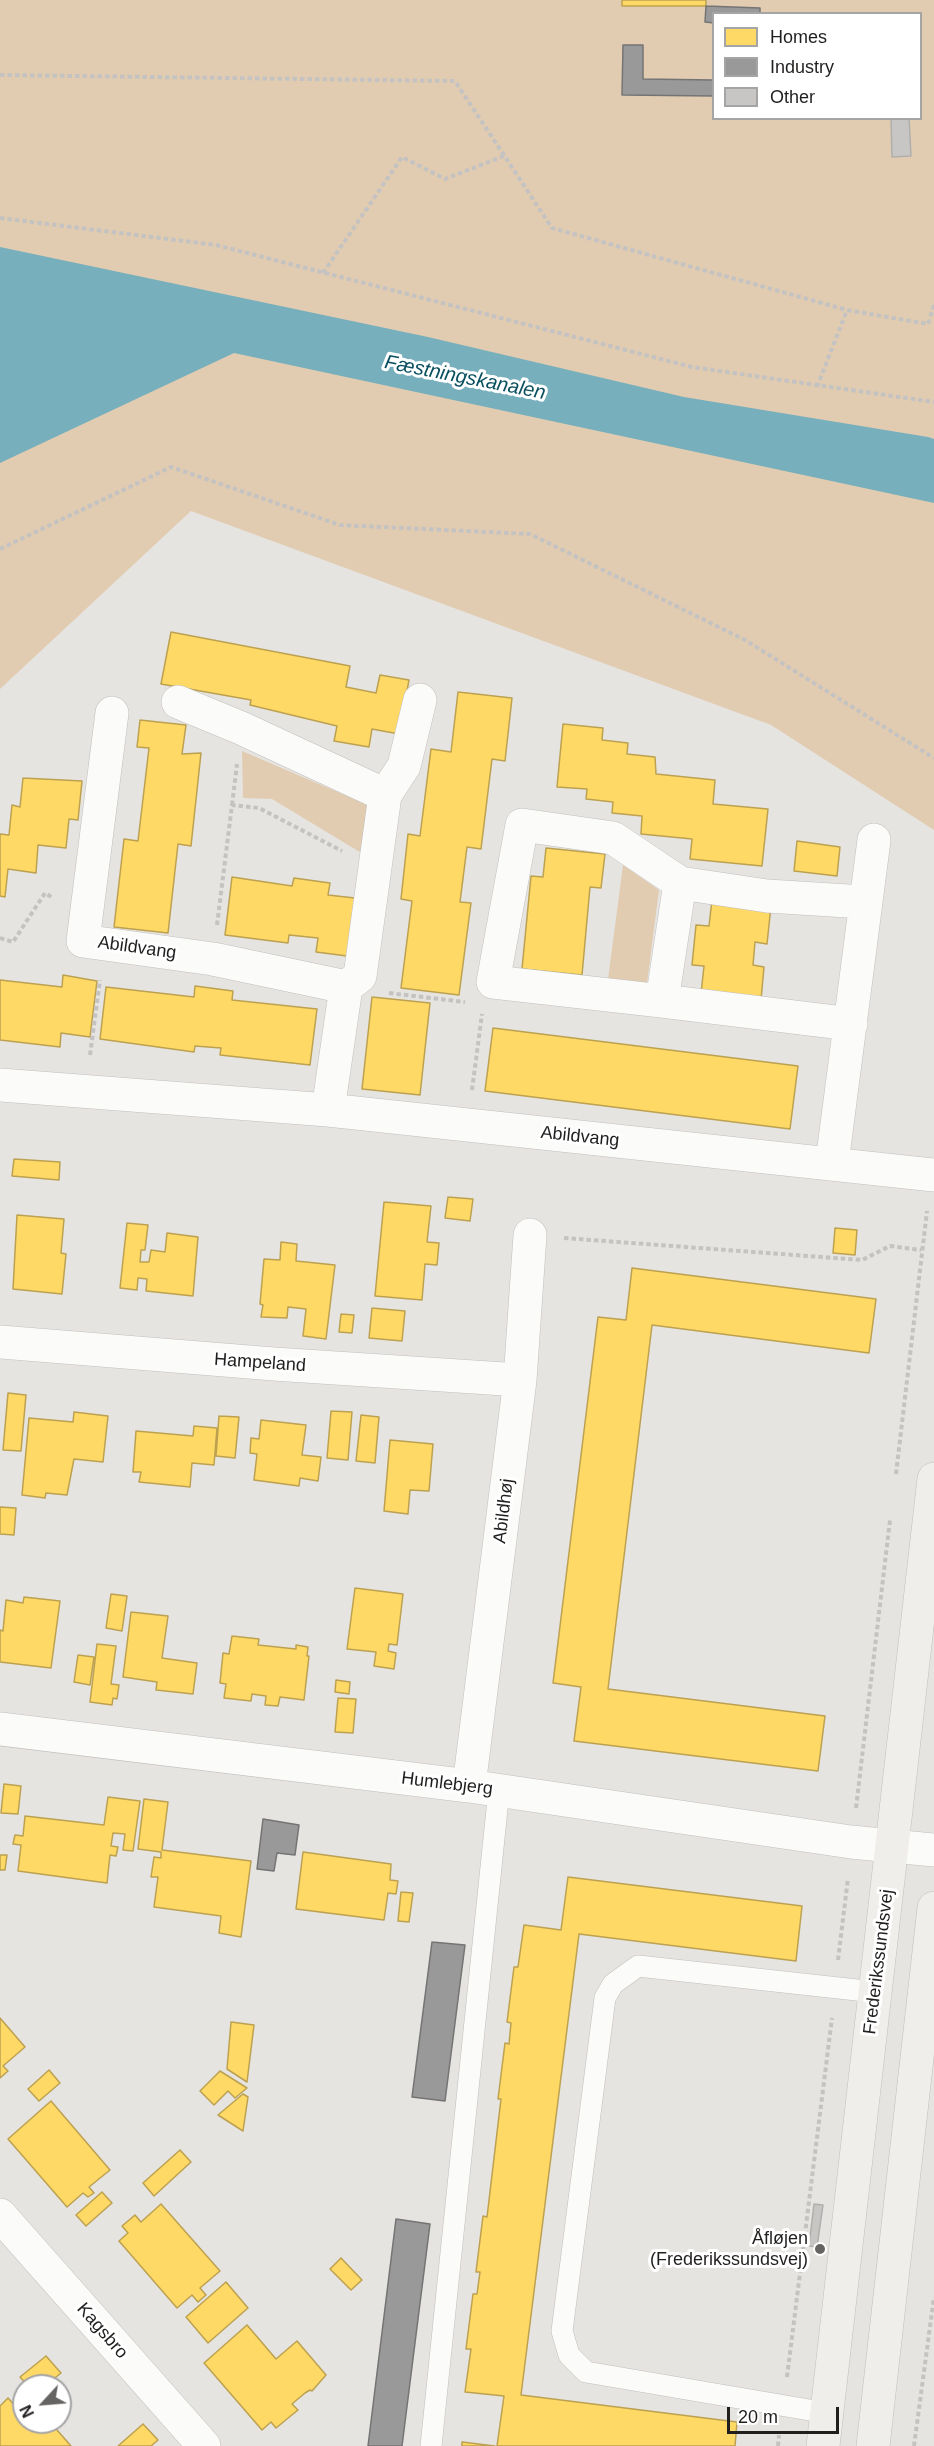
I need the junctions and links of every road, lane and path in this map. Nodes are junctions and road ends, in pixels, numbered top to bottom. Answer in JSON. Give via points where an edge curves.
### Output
{"nodes":[{"id":1,"x":0,"y":75,"type":"edge"},
{"id":2,"x":504,"y":156,"type":"junction"},
{"id":3,"x":0,"y":218,"type":"edge"},
{"id":4,"x":323,"y":273,"type":"junction"},
{"id":5,"x":934,"y":305,"type":"edge"},
{"id":6,"x":847,"y":310,"type":"junction"},
{"id":7,"x":816,"y":387,"type":"junction"},
{"id":8,"x":934,"y":402,"type":"edge"},
{"id":9,"x":0,"y":549,"type":"edge"},
{"id":10,"x":420,"y":700,"type":"dead end"},
{"id":11,"x":178,"y":702,"type":"dead end"},
{"id":12,"x":112,"y":713,"type":"dead end"},
{"id":13,"x":934,"y":758,"type":"edge"},
{"id":14,"x":237,"y":761,"type":"dead end"},
{"id":15,"x":386,"y":795,"type":"junction"},
{"id":16,"x":232,"y":805,"type":"junction"},
{"id":17,"x":874,"y":840,"type":"dead end"},
{"id":18,"x":375,"y":868,"type":"junction"},
{"id":19,"x":681,"y":883,"type":"junction"},
{"id":20,"x":864,"y":902,"type":"junction"},
{"id":21,"x":95,"y":932,"type":"junction"},
{"id":22,"x":0,"y":939,"type":"edge"},
{"id":23,"x":213,"y":959,"type":"junction"},
{"id":24,"x":345,"y":987,"type":"junction"},
{"id":25,"x":662,"y":1001,"type":"junction"},
{"id":26,"x":472,"y":1003,"type":"dead end"},
{"id":27,"x":481,"y":1016,"type":"dead end"},
{"id":28,"x":851,"y":1024,"type":"junction"},
{"id":29,"x":0,"y":1085,"type":"edge"},
{"id":30,"x":86,"y":1092,"type":"junction"},
{"id":31,"x":328,"y":1110,"type":"junction"},
{"id":32,"x":468,"y":1125,"type":"junction"},
{"id":33,"x":832,"y":1163,"type":"junction"},
{"id":34,"x":933,"y":1175,"type":"edge"},
{"id":35,"x":530,"y":1235,"type":"joint"},
{"id":36,"x":921,"y":1250,"type":"junction"},
{"id":37,"x":0,"y":1342,"type":"edge"},
{"id":38,"x":520,"y":1380,"type":"junction"},
{"id":39,"x":934,"y":1479,"type":"edge"},
{"id":40,"x":895,"y":1481,"type":"dead end"},
{"id":41,"x":891,"y":1515,"type":"dead end"},
{"id":42,"x":0,"y":1729,"type":"edge"},
{"id":43,"x":484,"y":1788,"type":"junction"},
{"id":44,"x":852,"y":1842,"type":"junction"},
{"id":45,"x":892,"y":1846,"type":"junction"},
{"id":46,"x":934,"y":1850,"type":"edge"},
{"id":47,"x":934,"y":1908,"type":"edge"},
{"id":48,"x":835,"y":1988,"type":"junction"},
{"id":49,"x":875,"y":1992,"type":"junction"},
{"id":50,"x":0,"y":2215,"type":"edge"},
{"id":51,"x":934,"y":2297,"type":"edge"},
{"id":52,"x":933,"y":2308,"type":"edge"},
{"id":53,"x":783,"y":2406,"type":"junction"},
{"id":54,"x":827,"y":2413,"type":"junction"},
{"id":55,"x":204,"y":2446,"type":"edge"},
{"id":56,"x":431,"y":2446,"type":"edge"},
{"id":57,"x":823,"y":2446,"type":"edge"},
{"id":58,"x":873,"y":2446,"type":"edge"},
{"id":59,"x":914,"y":2446,"type":"edge"}],
"edges":[{"from":1,"to":2,"type":"path","via":[[455,81]]},
{"from":2,"to":4,"type":"path","via":[[445,179],[402,157]]},
{"from":2,"to":6,"type":"path","via":[[552,228]]},
{"from":3,"to":4,"type":"path","via":[[216,245]]},
{"from":4,"to":7,"type":"path","via":[[692,367]]},
{"from":5,"to":6,"type":"path","via":[[928,324]]},
{"from":6,"to":7,"type":"path"},
{"from":7,"to":8,"type":"path"},
{"from":9,"to":13,"type":"path","via":[[171,467],[340,525],[530,534],[745,640]]},
{"from":10,"to":15,"type":"street","via":[[404,766]]},
{"from":11,"to":15,"type":"street"},
{"from":12,"to":21,"type":"street","name":"Abildvang"},
{"from":14,"to":16,"type":"path"},
{"from":15,"to":18,"type":"street"},
{"from":16,"to":18,"type":"path","via":[[260,808]]},
{"from":16,"to":23,"type":"path"},
{"from":17,"to":20,"type":"street"},
{"from":18,"to":24,"type":"street","via":[[360,976]]},
{"from":19,"to":20,"type":"street","via":[[767,896]]},
{"from":19,"to":25,"type":"street"},
{"from":19,"to":25,"type":"street","via":[[613,838],[522,825],[493,982]]},
{"from":20,"to":28,"type":"street"},
{"from":21,"to":22,"type":"path","via":[[45,893],[13,942]]},
{"from":21,"to":23,"type":"street","name":"Abildvang"},
{"from":21,"to":30,"type":"path"},
{"from":23,"to":24,"type":"street","name":"Abildvang"},
{"from":24,"to":26,"type":"path"},
{"from":24,"to":31,"type":"street"},
{"from":25,"to":28,"type":"street"},
{"from":27,"to":32,"type":"path"},
{"from":28,"to":33,"type":"street"},
{"from":29,"to":30,"type":"street","name":"Abildvang"},
{"from":30,"to":31,"type":"street","name":"Abildvang"},
{"from":31,"to":32,"type":"street","name":"Abildvang"},
{"from":32,"to":33,"type":"street","name":"Abildvang"},
{"from":33,"to":34,"type":"street","name":"Abildvang"},
{"from":34,"to":36,"type":"path"},
{"from":35,"to":36,"type":"path","via":[[862,1260],[890,1245]]},
{"from":35,"to":38,"type":"street","name":"Abildhøj"},
{"from":36,"to":40,"type":"path"},
{"from":37,"to":38,"type":"street","name":"Hampeland"},
{"from":38,"to":43,"type":"street","name":"Abildhøj"},
{"from":39,"to":45,"type":"main road","name":"Frederikssundsvej"},
{"from":41,"to":44,"type":"path"},
{"from":42,"to":43,"type":"street","name":"Humlebjerg"},
{"from":43,"to":44,"type":"street","name":"Humlebjerg"},
{"from":43,"to":56,"type":"lane"},
{"from":44,"to":45,"type":"street","name":"Humlebjerg"},
{"from":44,"to":48,"type":"path"},
{"from":45,"to":46,"type":"street","name":"Humlebjerg"},
{"from":45,"to":49,"type":"main road","name":"Frederikssundsvej"},
{"from":47,"to":58,"type":"main road"},
{"from":48,"to":49,"type":"lane"},
{"from":48,"to":53,"type":"path"},
{"from":48,"to":53,"type":"lane","via":[[638,1966],[613,1984],[605,1998],[562,2331],[569,2355],[586,2372]]},
{"from":49,"to":54,"type":"main road","name":"Frederikssundsvej"},
{"from":50,"to":55,"type":"street","name":"Kagsbro"},
{"from":51,"to":52,"type":"path"},
{"from":52,"to":59,"type":"path"},
{"from":53,"to":54,"type":"lane"},
{"from":54,"to":57,"type":"main road","name":"Frederikssundsvej"}]}
